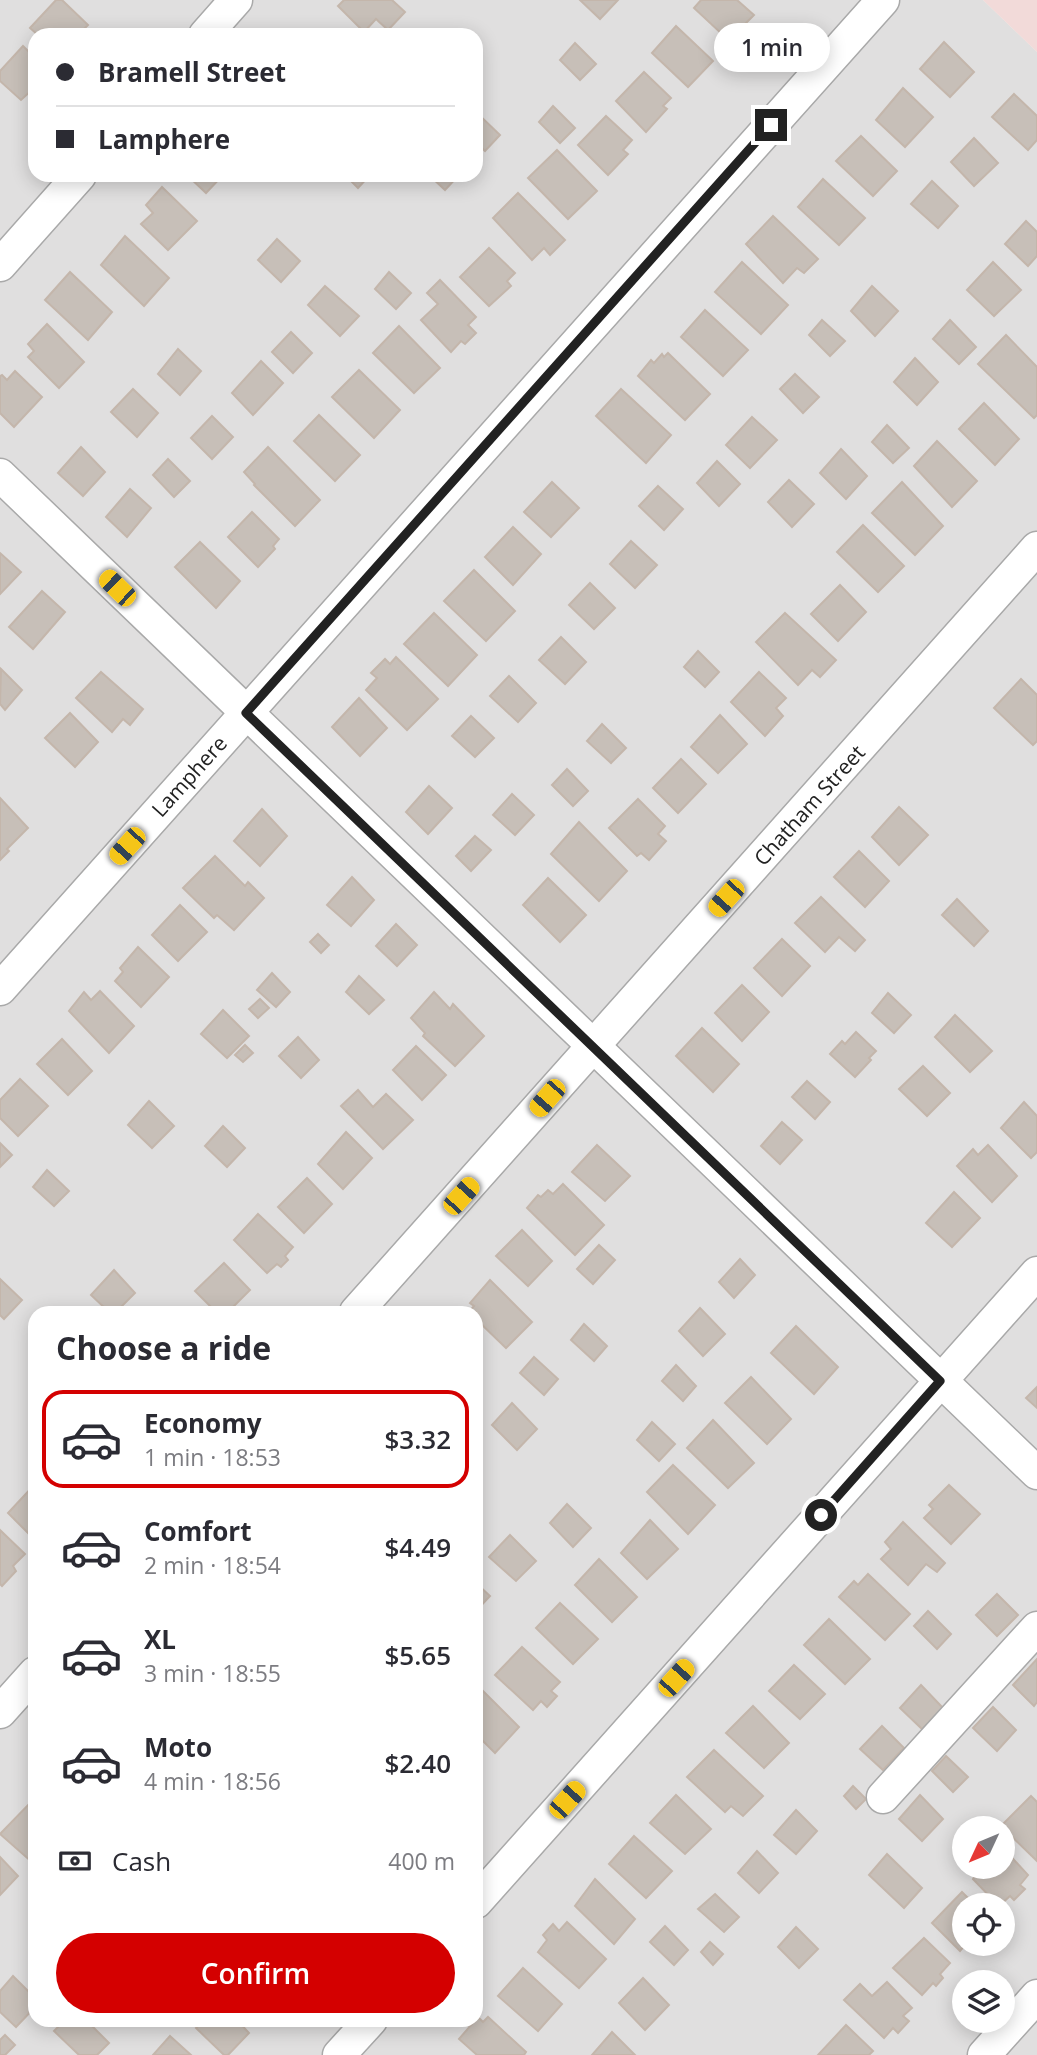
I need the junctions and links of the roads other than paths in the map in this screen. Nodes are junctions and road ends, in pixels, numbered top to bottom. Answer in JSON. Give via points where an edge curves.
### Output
{"nodes":[{"id":1,"x":236,"y":0,"type":"edge"},
{"id":2,"x":883,"y":0,"type":"edge"},
{"id":3,"x":211,"y":28,"type":"edge"},
{"id":4,"x":74,"y":182,"type":"edge"},
{"id":5,"x":0,"y":265,"type":"edge"},
{"id":6,"x":0,"y":475,"type":"edge"},
{"id":7,"x":1037,"y":548,"type":"edge"},
{"id":8,"x":246,"y":713,"type":"junction"},
{"id":9,"x":0,"y":989,"type":"edge"},
{"id":10,"x":593,"y":1047,"type":"junction"},
{"id":11,"x":1037,"y":1273,"type":"edge"},
{"id":12,"x":361,"y":1306,"type":"edge"},
{"id":13,"x":940,"y":1381,"type":"junction"},
{"id":14,"x":1037,"y":1473,"type":"edge"},
{"id":15,"x":1037,"y":1628,"type":"edge"},
{"id":16,"x":28,"y":1681,"type":"edge"},
{"id":17,"x":0,"y":1712,"type":"edge"},
{"id":18,"x":883,"y":1797,"type":"dead end"},
{"id":19,"x":483,"y":1894,"type":"edge"},
{"id":20,"x":1037,"y":1996,"type":"edge"},
{"id":21,"x":365,"y":2027,"type":"edge"},
{"id":22,"x":339,"y":2055,"type":"edge"},
{"id":23,"x":984,"y":2055,"type":"edge"}],
"edges":[{"from":1,"to":3,"type":"street"},
{"from":2,"to":8,"type":"street","name":"Lamphere"},
{"from":4,"to":5,"type":"street"},
{"from":6,"to":8,"type":"street"},
{"from":7,"to":10,"type":"street","name":"Chatham Street"},
{"from":8,"to":9,"type":"street","name":"Lamphere"},
{"from":8,"to":10,"type":"street"},
{"from":10,"to":12,"type":"street","name":"Chatham Street"},
{"from":10,"to":13,"type":"street"},
{"from":11,"to":13,"type":"street"},
{"from":13,"to":14,"type":"street"},
{"from":13,"to":19,"type":"street"},
{"from":15,"to":18,"type":"street"},
{"from":16,"to":17,"type":"street"},
{"from":20,"to":23,"type":"street"},
{"from":21,"to":22,"type":"street"}]}
